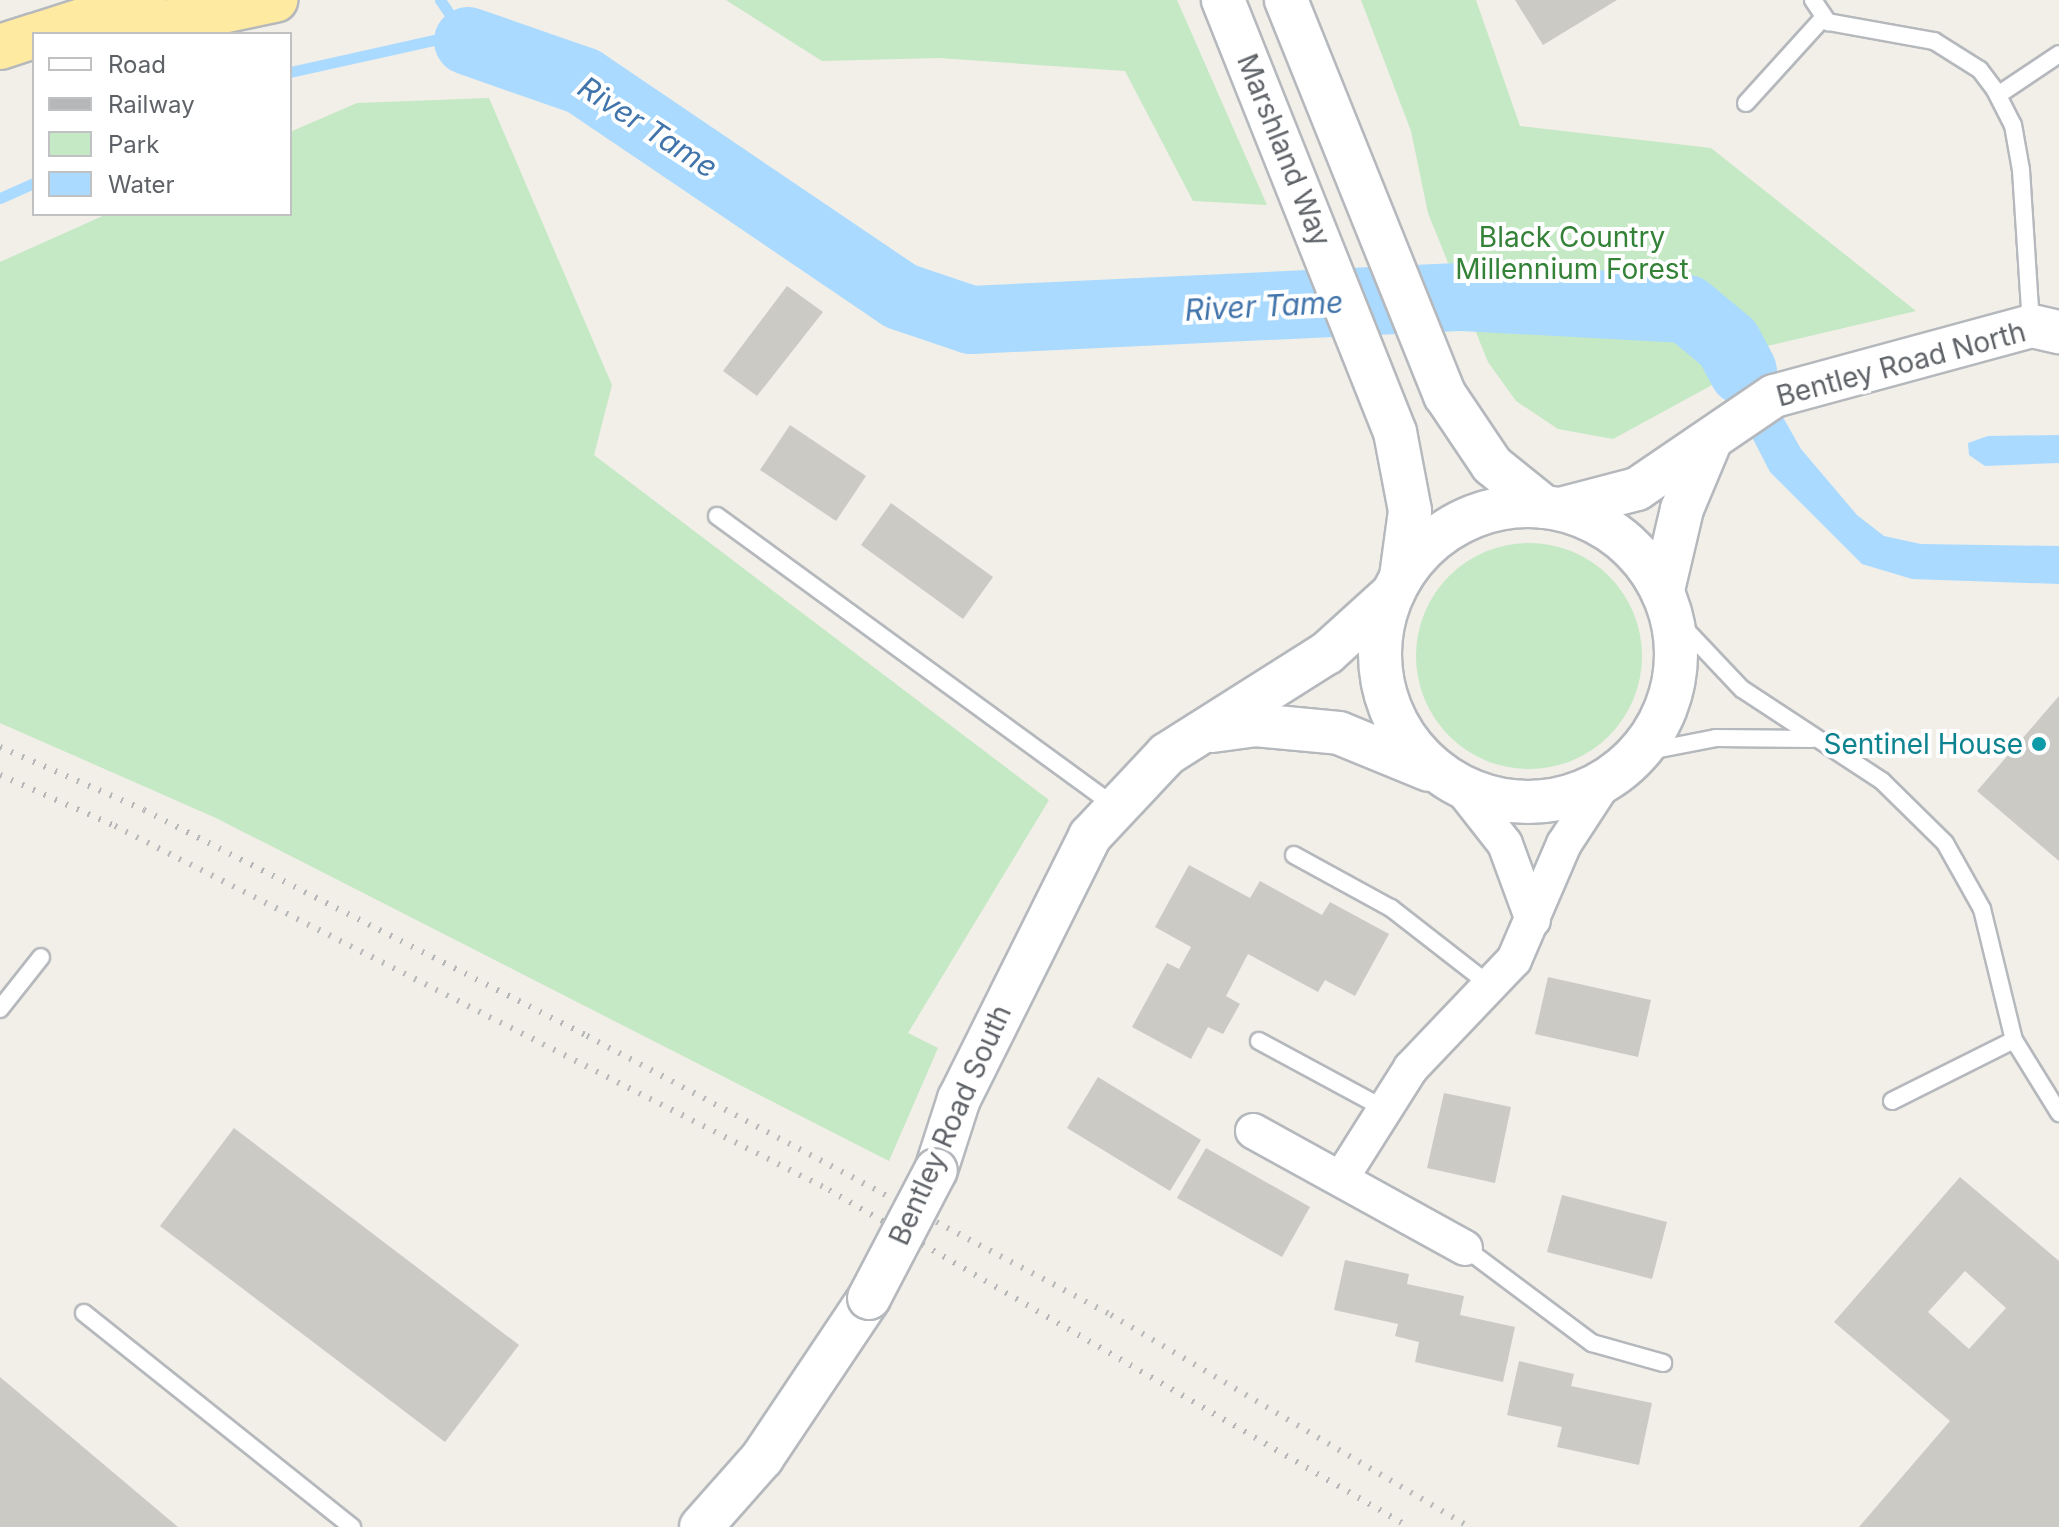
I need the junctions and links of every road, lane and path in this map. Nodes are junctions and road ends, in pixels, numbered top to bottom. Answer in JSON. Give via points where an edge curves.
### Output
{"nodes":[{"id":1,"x":147,"y":0,"type":"edge"},
{"id":2,"x":275,"y":0,"type":"edge"},
{"id":3,"x":1223,"y":0,"type":"edge"},
{"id":4,"x":1286,"y":0,"type":"edge"},
{"id":5,"x":1813,"y":0,"type":"edge"},
{"id":6,"x":1824,"y":17,"type":"junction"},
{"id":7,"x":47,"y":32,"type":"edge"},
{"id":8,"x":123,"y":32,"type":"edge"},
{"id":9,"x":32,"y":37,"type":"edge"},
{"id":10,"x":0,"y":47,"type":"edge"},
{"id":11,"x":32,"y":51,"type":"edge"},
{"id":12,"x":2059,"y":54,"type":"edge"},
{"id":13,"x":0,"y":58,"type":"edge"},
{"id":14,"x":1998,"y":95,"type":"junction"},
{"id":15,"x":1746,"y":103,"type":"dead end"},
{"id":16,"x":2045,"y":329,"type":"edge"},
{"id":17,"x":1714,"y":437,"type":"junction"},
{"id":18,"x":1552,"y":508,"type":"junction"},
{"id":19,"x":717,"y":516,"type":"dead end"},
{"id":20,"x":1396,"y":586,"type":"junction"},
{"id":21,"x":1667,"y":602,"type":"junction"},
{"id":22,"x":1202,"y":732,"type":"junction"},
{"id":23,"x":1813,"y":739,"type":"junction"},
{"id":24,"x":1639,"y":753,"type":"junction"},
{"id":25,"x":1605,"y":781,"type":"junction"},
{"id":26,"x":1455,"y":783,"type":"junction"},
{"id":27,"x":1114,"y":806,"type":"junction"},
{"id":28,"x":1294,"y":855,"type":"dead end"},
{"id":29,"x":1533,"y":920,"type":"junction"},
{"id":30,"x":41,"y":957,"type":"dead end"},
{"id":31,"x":1490,"y":985,"type":"junction"},
{"id":32,"x":0,"y":1009,"type":"edge"},
{"id":33,"x":2014,"y":1040,"type":"junction"},
{"id":34,"x":1259,"y":1041,"type":"dead end"},
{"id":35,"x":1892,"y":1101,"type":"dead end"},
{"id":36,"x":1385,"y":1109,"type":"junction"},
{"id":37,"x":2059,"y":1113,"type":"edge"},
{"id":38,"x":1253,"y":1131,"type":"dead end"},
{"id":39,"x":1342,"y":1177,"type":"junction"},
{"id":40,"x":1465,"y":1248,"type":"joint"},
{"id":41,"x":84,"y":1313,"type":"dead end"},
{"id":42,"x":1663,"y":1363,"type":"dead end"},
{"id":43,"x":352,"y":1527,"type":"edge"},
{"id":44,"x":701,"y":1527,"type":"edge"}],
"edges":[{"from":1,"to":7,"type":"highway"},
{"from":2,"to":8,"type":"highway"},
{"from":3,"to":20,"type":"street","name":"Marshland Way","via":[[1370,360],[1405,472],[1410,511]]},
{"from":4,"to":18,"type":"street","name":"Marshland Way","via":[[1432,360],[1474,444]]},
{"from":5,"to":6,"type":"lane"},
{"from":6,"to":14,"type":"lane","via":[[1934,41],[1980,70]]},
{"from":6,"to":15,"type":"lane"},
{"from":9,"to":10,"type":"highway"},
{"from":11,"to":13,"type":"highway"},
{"from":12,"to":14,"type":"lane"},
{"from":14,"to":16,"type":"lane","via":[[2013,125]]},
{"from":16,"to":17,"type":"street","name":"Bentley Road North","via":[[1797,389],[1755,405]]},
{"from":17,"to":18,"type":"street","name":"Bentley Road North","via":[[1637,489]]},
{"from":17,"to":21,"type":"street","via":[[1682,509]]},
{"from":18,"to":20,"type":"street","name":"Bentley Road North","via":[[1492,510],[1457,524]]},
{"from":18,"to":21,"type":"street","via":[[1616,536]]},
{"from":19,"to":27,"type":"lane"},
{"from":20,"to":22,"type":"street","name":"Bentley Road South","via":[[1327,653]]},
{"from":20,"to":26,"type":"street","name":"Marshland Way","via":[[1381,634],[1391,713],[1408,741]]},
{"from":21,"to":23,"type":"lane","via":[[1715,666]]},
{"from":21,"to":24,"type":"street","via":[[1672,692]]},
{"from":22,"to":26,"type":"street","via":[[1255,725],[1339,733]]},
{"from":22,"to":27,"type":"street","name":"Bentley Road South"},
{"from":23,"to":24,"type":"lane","via":[[1716,738]]},
{"from":23,"to":33,"type":"lane","via":[[1882,781],[1945,843],[1982,909]]},
{"from":24,"to":25,"type":"street"},
{"from":25,"to":26,"type":"street","via":[[1545,801],[1510,801]]},
{"from":25,"to":29,"type":"street","via":[[1564,844]]},
{"from":26,"to":29,"type":"street","via":[[1505,844]]},
{"from":27,"to":44,"type":"street","name":"Bentley Road South","bridge":true,"via":[[1068,874],[959,1099],[936,1170],[869,1298],[762,1458]]},
{"from":28,"to":31,"type":"lane","via":[[1391,908]]},
{"from":29,"to":31,"type":"street","via":[[1514,960]]},
{"from":30,"to":32,"type":"lane"},
{"from":31,"to":36,"type":"street","via":[[1428,1047]]},
{"from":33,"to":35,"type":"lane"},
{"from":33,"to":37,"type":"lane"},
{"from":34,"to":36,"type":"lane"},
{"from":36,"to":39,"type":"street"},
{"from":38,"to":39,"type":"street"},
{"from":39,"to":40,"type":"street"},
{"from":40,"to":42,"type":"lane","via":[[1545,1303],[1567,1329]]},
{"from":41,"to":43,"type":"lane"}]}
